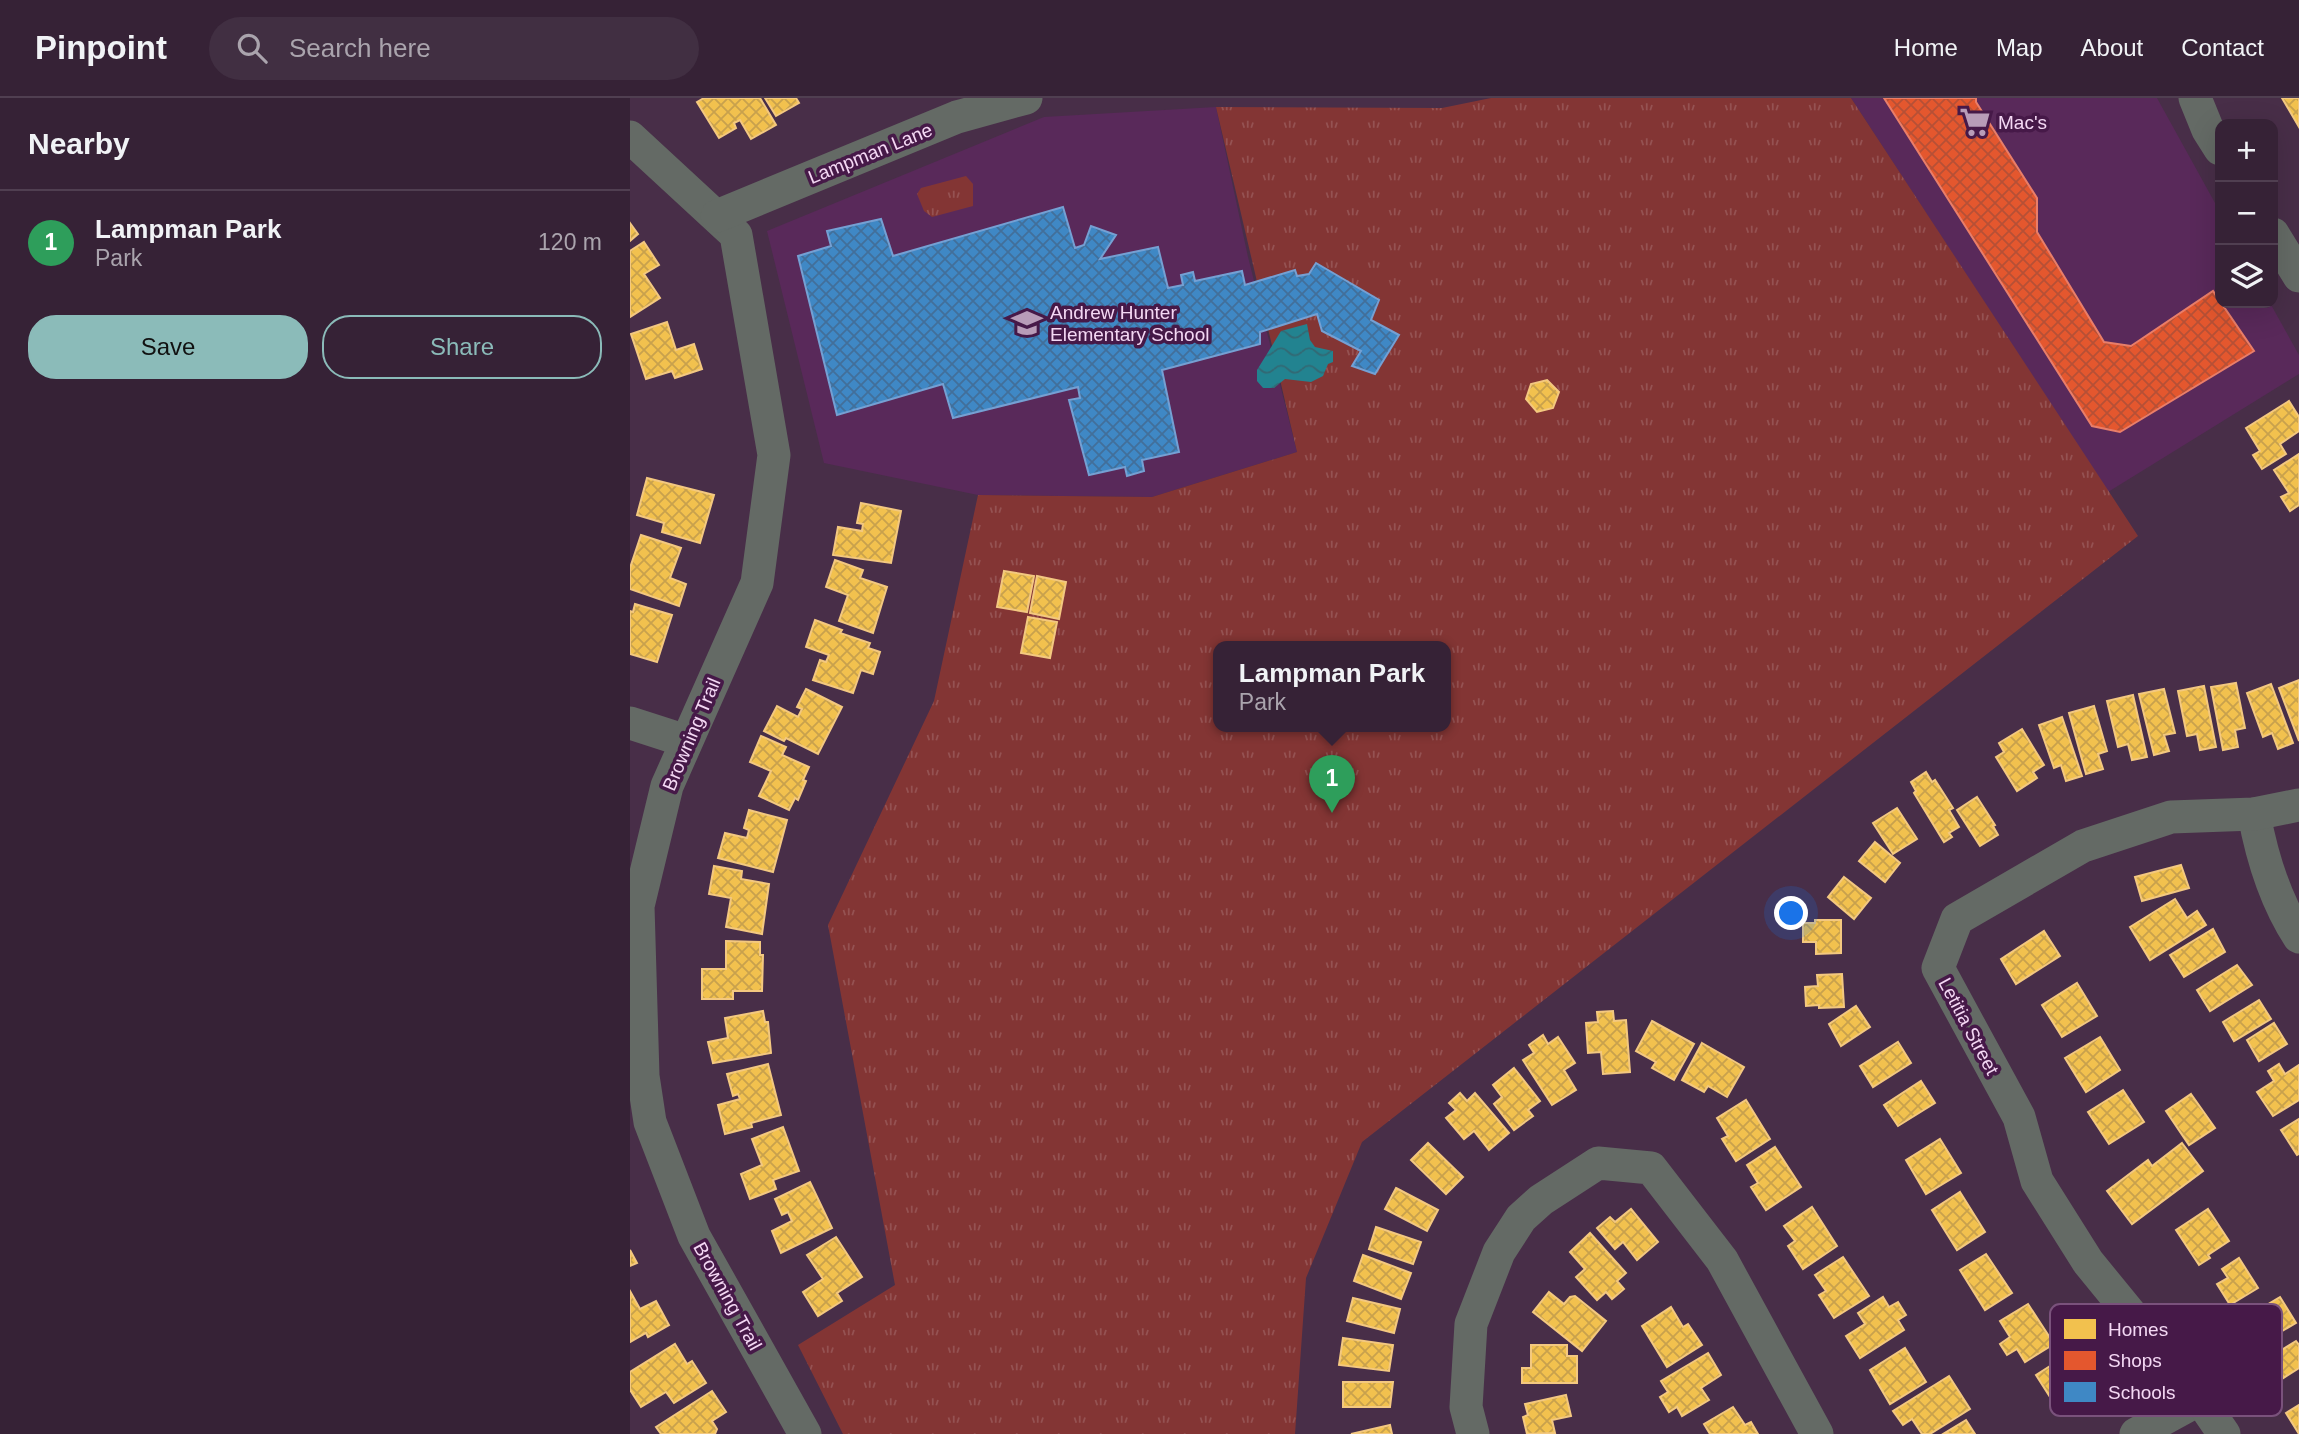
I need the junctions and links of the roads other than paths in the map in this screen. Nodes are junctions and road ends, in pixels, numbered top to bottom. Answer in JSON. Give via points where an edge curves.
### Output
{"nodes":[{"id":1,"x":1026,"y":98,"type":"edge"},
{"id":2,"x":2195,"y":98,"type":"edge"},
{"id":3,"x":630,"y":137,"type":"edge"},
{"id":4,"x":2215,"y":141,"type":"edge"},
{"id":5,"x":717,"y":216,"type":"junction"},
{"id":6,"x":2278,"y":242,"type":"edge"},
{"id":7,"x":2299,"y":276,"type":"edge"},
{"id":8,"x":630,"y":723,"type":"edge"},
{"id":9,"x":686,"y":741,"type":"junction"},
{"id":10,"x":2299,"y":804,"type":"edge"},
{"id":11,"x":2254,"y":814,"type":"junction"},
{"id":12,"x":2299,"y":937,"type":"edge"},
{"id":13,"x":637,"y":1078,"type":"edge"},
{"id":14,"x":2122,"y":1304,"type":"edge"},
{"id":15,"x":2169,"y":1416,"type":"edge"},
{"id":16,"x":2212,"y":1416,"type":"edge"},
{"id":17,"x":806,"y":1434,"type":"edge"},
{"id":18,"x":1473,"y":1434,"type":"edge"},
{"id":19,"x":1816,"y":1434,"type":"edge"},
{"id":20,"x":2136,"y":1434,"type":"edge"},
{"id":21,"x":2224,"y":1434,"type":"edge"}],
"edges":[{"from":1,"to":5,"type":"street","name":"Lampman Lane","via":[[957,117]]},
{"from":2,"to":4,"type":"street"},
{"from":3,"to":5,"type":"street","name":"Browning Trail"},
{"from":5,"to":9,"type":"street","name":"Browning Trail","via":[[736,235],[774,455],[757,583]]},
{"from":6,"to":7,"type":"street"},
{"from":8,"to":9,"type":"street"},
{"from":9,"to":13,"type":"street","name":"Browning Trail","via":[[667,786],[638,906]]},
{"from":10,"to":11,"type":"street","name":"Letitia Street"},
{"from":11,"to":12,"type":"street","via":[[2261,852],[2286,917]]},
{"from":11,"to":14,"type":"street","name":"Letitia Street","via":[[2171,817],[2083,846],[1958,919],[1938,968],[2019,1117],[2037,1181],[2088,1262]]},
{"from":13,"to":17,"type":"street","name":"Browning Trail","via":[[694,1236]]},
{"from":15,"to":20,"type":"street"},
{"from":16,"to":21,"type":"street","name":"Letitia Street"},
{"from":18,"to":19,"type":"street","via":[[1466,1407],[1471,1324],[1499,1252],[1521,1218],[1541,1200],[1598,1163],[1651,1168],[1722,1259]]}]}
